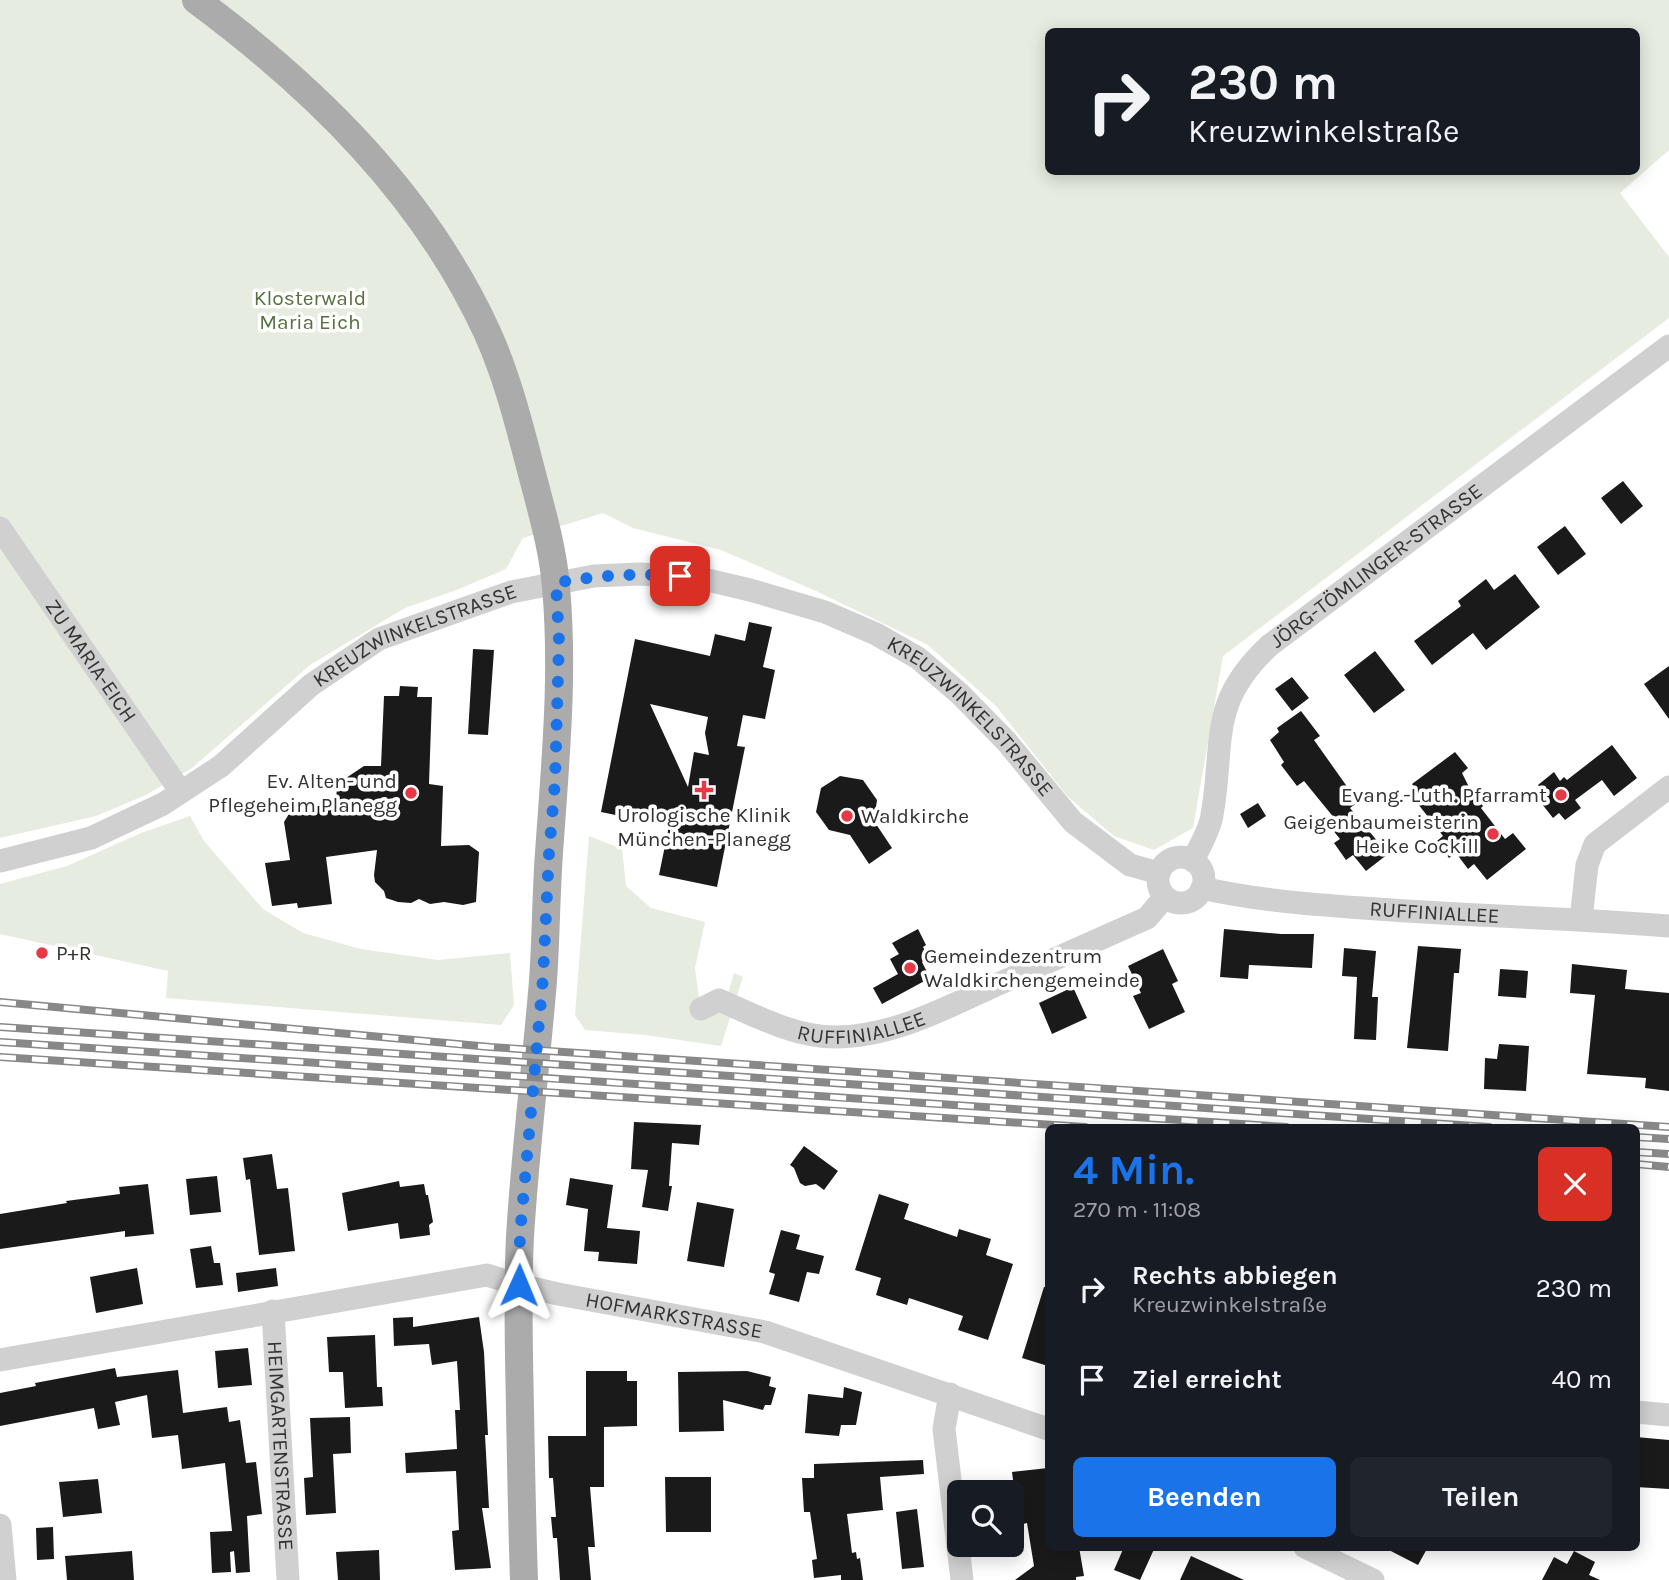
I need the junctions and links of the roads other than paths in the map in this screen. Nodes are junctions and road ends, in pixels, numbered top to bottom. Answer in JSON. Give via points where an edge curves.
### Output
{"nodes":[{"id":1,"x":196,"y":0,"type":"edge"},
{"id":2,"x":1669,"y":346,"type":"edge"},
{"id":3,"x":0,"y":528,"type":"edge"},
{"id":4,"x":556,"y":583,"type":"junction"},
{"id":5,"x":1669,"y":787,"type":"edge"},
{"id":6,"x":181,"y":792,"type":"junction"},
{"id":7,"x":0,"y":861,"type":"edge"},
{"id":8,"x":1193,"y":861,"type":"junction"},
{"id":9,"x":1159,"y":873,"type":"junction"},
{"id":10,"x":1202,"y":888,"type":"junction"},
{"id":11,"x":1165,"y":897,"type":"junction"},
{"id":12,"x":1581,"y":919,"type":"junction"},
{"id":13,"x":1669,"y":926,"type":"edge"},
{"id":14,"x":701,"y":1009,"type":"dead end"},
{"id":15,"x":519,"y":1285,"type":"junction"},
{"id":16,"x":273,"y":1311,"type":"junction"},
{"id":17,"x":0,"y":1360,"type":"edge"},
{"id":18,"x":950,"y":1394,"type":"junction"},
{"id":19,"x":1640,"y":1412,"type":"edge"},
{"id":20,"x":1669,"y":1415,"type":"edge"},
{"id":21,"x":1045,"y":1428,"type":"edge"},
{"id":22,"x":0,"y":1525,"type":"edge"},
{"id":23,"x":1322,"y":1551,"type":"edge"},
{"id":24,"x":5,"y":1580,"type":"edge"},
{"id":25,"x":288,"y":1580,"type":"edge"},
{"id":26,"x":524,"y":1580,"type":"edge"},
{"id":27,"x":962,"y":1580,"type":"edge"},
{"id":28,"x":1373,"y":1580,"type":"edge"}],
"edges":[{"from":1,"to":4,"type":"main road","via":[[276,62],[362,145],[435,240],[488,335],[517,417]]},
{"from":2,"to":8,"type":"street","name":"JÖRG-TÖMLINGER-STRASSE","via":[[1249,664],[1230,694],[1220,735],[1212,818]]},
{"from":3,"to":6,"type":"street","name":"ZU MARIA-EICH"},
{"from":4,"to":6,"type":"street","name":"KREUZWINKELSTRASSE","via":[[511,592],[379,639],[311,685],[221,766]]},
{"from":4,"to":9,"type":"street","name":"KREUZWINKELSTRASSE","via":[[640,573],[699,578],[825,612],[876,634],[918,659],[960,694],[1082,830],[1130,865]]},
{"from":4,"to":15,"type":"main road","via":[[555,782]]},
{"from":5,"to":12,"type":"street","via":[[1595,844],[1587,865]]},
{"from":6,"to":7,"type":"street","name":"KREUZWINKELSTRASSE","via":[[91,838]]},
{"from":8,"to":9,"type":"street","via":[[1173,858]]},
{"from":8,"to":10,"type":"street","via":[[1202,872]]},
{"from":9,"to":11,"type":"street"},
{"from":10,"to":11,"type":"street","via":[[1182,903]]},
{"from":10,"to":12,"type":"street","name":"RUFFINIALLEE","via":[[1321,905]]},
{"from":11,"to":14,"type":"street","name":"RUFFINIALLEE","via":[[1147,918],[899,1027],[834,1037],[783,1028],[719,1000]]},
{"from":12,"to":13,"type":"street","name":"RUFFINIALLEE"},
{"from":15,"to":16,"type":"street","name":"HOFMARKSTRASSE","via":[[487,1275]]},
{"from":15,"to":18,"type":"street","name":"HOFMARKSTRASSE","via":[[765,1332]]},
{"from":15,"to":26,"type":"main road"},
{"from":16,"to":17,"type":"street","name":"HOFMARKSTRASSE"},
{"from":16,"to":25,"type":"street","name":"HEIMGARTENSTRASSE"},
{"from":18,"to":21,"type":"street","name":"HOFMARKSTRASSE"},
{"from":18,"to":27,"type":"street","via":[[944,1429]]},
{"from":19,"to":20,"type":"street"},
{"from":22,"to":24,"type":"street"},
{"from":23,"to":28,"type":"street"}]}
